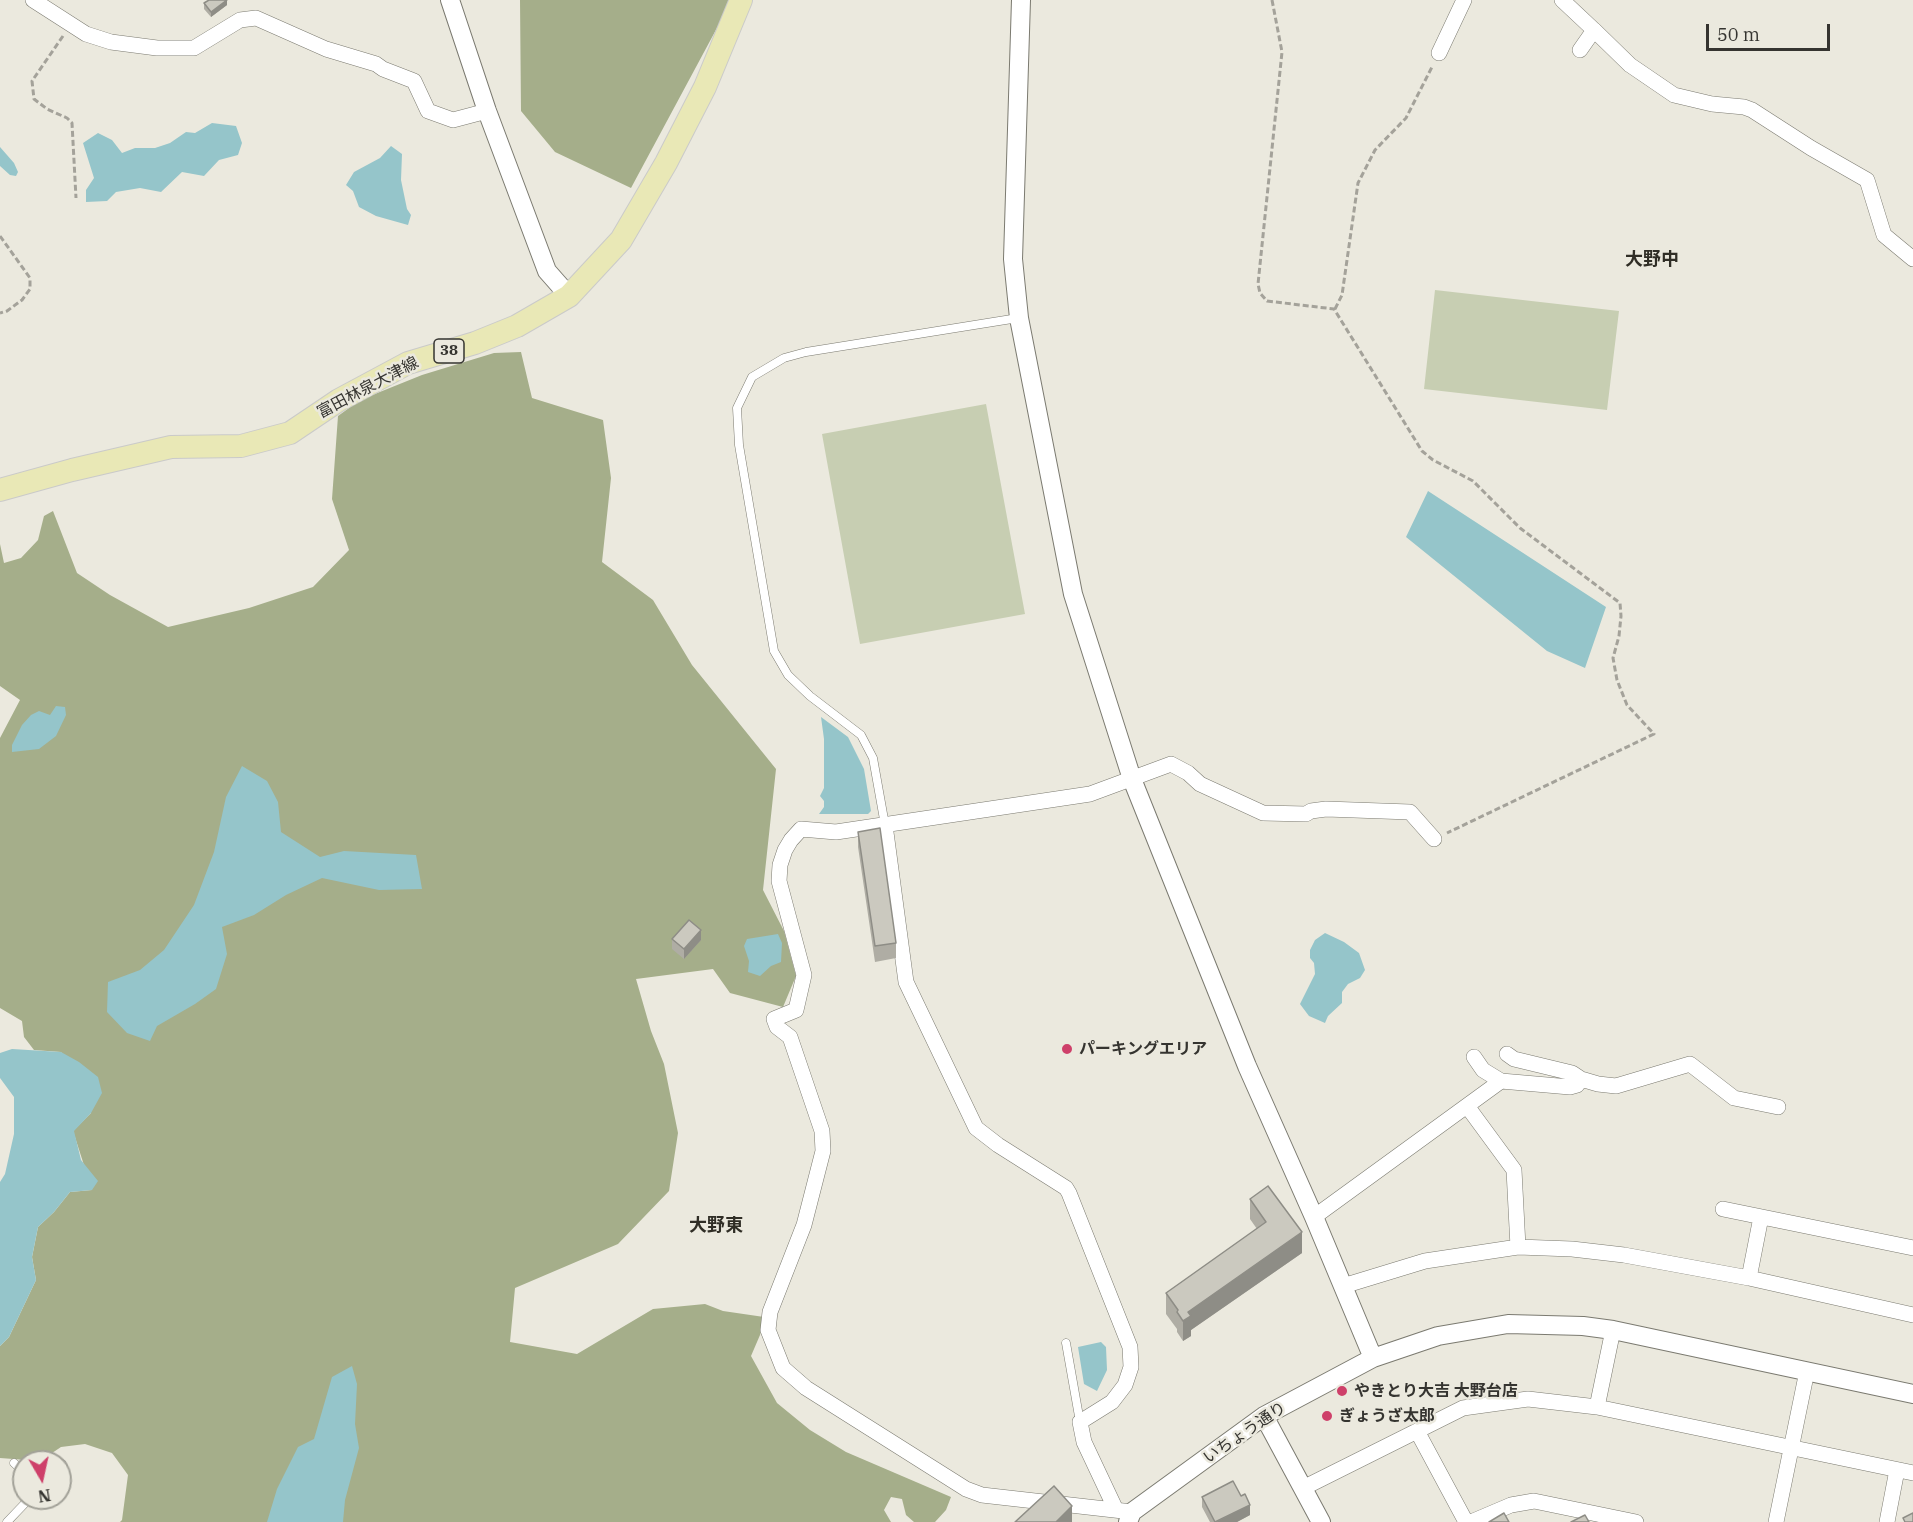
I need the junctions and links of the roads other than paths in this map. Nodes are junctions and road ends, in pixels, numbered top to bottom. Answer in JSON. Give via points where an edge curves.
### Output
{"nodes":[{"id":1,"x":33,"y":0,"type":"edge"},
{"id":2,"x":450,"y":0,"type":"edge"},
{"id":3,"x":741,"y":0,"type":"edge"},
{"id":4,"x":1021,"y":0,"type":"edge"},
{"id":5,"x":1464,"y":0,"type":"edge"},
{"id":6,"x":1562,"y":0,"type":"edge"},
{"id":7,"x":1594,"y":30,"type":"junction"},
{"id":8,"x":1580,"y":50,"type":"dead end"},
{"id":9,"x":1439,"y":53,"type":"road end"},
{"id":10,"x":487,"y":111,"type":"junction"},
{"id":11,"x":1913,"y":258,"type":"edge"},
{"id":12,"x":569,"y":296,"type":"junction"},
{"id":13,"x":1019,"y":318,"type":"junction"},
{"id":14,"x":0,"y":490,"type":"edge"},
{"id":15,"x":1132,"y":779,"type":"junction"},
{"id":16,"x":885,"y":825,"type":"junction"},
{"id":17,"x":1434,"y":839,"type":"road end"},
{"id":18,"x":1507,"y":1054,"type":"dead end"},
{"id":19,"x":1474,"y":1057,"type":"dead end"},
{"id":20,"x":1581,"y":1079,"type":"junction"},
{"id":21,"x":1501,"y":1081,"type":"junction"},
{"id":22,"x":1467,"y":1106,"type":"junction"},
{"id":23,"x":1778,"y":1107,"type":"dead end"},
{"id":24,"x":1723,"y":1209,"type":"dead end"},
{"id":25,"x":1314,"y":1217,"type":"junction"},
{"id":26,"x":1761,"y":1217,"type":"junction"},
{"id":27,"x":1518,"y":1247,"type":"junction"},
{"id":28,"x":1913,"y":1248,"type":"edge"},
{"id":29,"x":1749,"y":1278,"type":"junction"},
{"id":30,"x":1343,"y":1286,"type":"junction"},
{"id":31,"x":1913,"y":1315,"type":"edge"},
{"id":32,"x":1613,"y":1330,"type":"junction"},
{"id":33,"x":1066,"y":1343,"type":"dead end"},
{"id":34,"x":1373,"y":1358,"type":"junction"},
{"id":35,"x":1807,"y":1371,"type":"junction"},
{"id":36,"x":1913,"y":1394,"type":"edge"},
{"id":37,"x":1597,"y":1407,"type":"junction"},
{"id":38,"x":1264,"y":1416,"type":"junction"},
{"id":39,"x":1080,"y":1422,"type":"junction"},
{"id":40,"x":1418,"y":1431,"type":"junction"},
{"id":41,"x":1792,"y":1448,"type":"junction"},
{"id":42,"x":1898,"y":1470,"type":"junction"},
{"id":43,"x":1913,"y":1473,"type":"edge"},
{"id":44,"x":1303,"y":1488,"type":"junction"},
{"id":45,"x":18,"y":1510,"type":"edge"},
{"id":46,"x":1125,"y":1515,"type":"edge"},
{"id":47,"x":1625,"y":1521,"type":"edge"},
{"id":48,"x":7,"y":1522,"type":"edge"},
{"id":49,"x":1321,"y":1522,"type":"edge"},
{"id":50,"x":1469,"y":1522,"type":"edge"},
{"id":51,"x":1776,"y":1522,"type":"edge"},
{"id":52,"x":1887,"y":1522,"type":"edge"}],
"edges":[{"from":1,"to":10,"type":"street","via":[[87,34],[111,42],[157,48],[194,48],[240,20],[256,18],[414,81],[428,111],[453,120]]},
{"from":2,"to":10,"type":"street"},
{"from":3,"to":12,"type":"main road","name":"富田林泉大津線","number":"38","via":[[705,87],[666,163],[621,240]]},
{"from":4,"to":13,"type":"street","via":[[1013,259]]},
{"from":5,"to":9,"type":"street"},
{"from":6,"to":7,"type":"street"},
{"from":7,"to":8,"type":"street"},
{"from":7,"to":11,"type":"street","via":[[1630,65],[1674,95],[1752,110],[1868,180],[1884,235]]},
{"from":10,"to":12,"type":"street","via":[[547,271]]},
{"from":12,"to":14,"type":"main road","name":"富田林泉大津線","number":"38","via":[[517,326],[408,363],[339,400],[290,433],[242,446],[171,447]]},
{"from":13,"to":15,"type":"street","via":[[1073,594]]},
{"from":13,"to":16,"type":"lane","via":[[784,358],[752,377],[737,408],[739,445],[774,651],[788,675],[861,735],[873,758]]},
{"from":15,"to":16,"type":"street","via":[[1090,794]]},
{"from":15,"to":17,"type":"street","via":[[1171,764],[1200,784],[1263,813],[1306,814],[1326,809],[1410,812]]},
{"from":15,"to":25,"type":"street","via":[[1247,1066]]},
{"from":16,"to":39,"type":"street","via":[[906,982],[976,1128],[1066,1188],[1130,1347],[1131,1367],[1125,1385],[1112,1402]]},
{"from":16,"to":46,"type":"street","via":[[836,832],[801,829],[791,840],[780,865],[779,881],[804,975],[796,1010],[774,1019],[777,1027],[790,1037],[822,1131],[823,1151],[804,1226],[770,1312],[768,1330],[783,1368],[806,1388],[966,1489],[982,1495]]},
{"from":18,"to":20,"type":"street"},
{"from":19,"to":21,"type":"street","via":[[1483,1070]]},
{"from":20,"to":21,"type":"street","via":[[1570,1087]]},
{"from":20,"to":23,"type":"street","via":[[1616,1086],[1690,1064],[1734,1098]]},
{"from":21,"to":22,"type":"street"},
{"from":22,"to":25,"type":"street"},
{"from":22,"to":27,"type":"street","via":[[1514,1170]]},
{"from":24,"to":26,"type":"street"},
{"from":25,"to":30,"type":"street"},
{"from":26,"to":28,"type":"street"},
{"from":26,"to":29,"type":"street"},
{"from":27,"to":29,"type":"street","via":[[1624,1255]]},
{"from":27,"to":30,"type":"street","via":[[1425,1261]]},
{"from":29,"to":31,"type":"street"},
{"from":30,"to":34,"type":"street"},
{"from":32,"to":34,"type":"street","name":"いちょう通り","via":[[1508,1324],[1438,1336]]},
{"from":32,"to":35,"type":"street","name":"いちょう通り"},
{"from":32,"to":37,"type":"street"},
{"from":33,"to":39,"type":"lane"},
{"from":34,"to":38,"type":"street","name":"いちょう通り"},
{"from":35,"to":36,"type":"street","name":"いちょう通り"},
{"from":35,"to":41,"type":"street"},
{"from":37,"to":40,"type":"street","via":[[1527,1399],[1491,1403],[1463,1408]]},
{"from":37,"to":41,"type":"street"},
{"from":38,"to":44,"type":"street"},
{"from":38,"to":46,"type":"street","name":"いちょう通り"},
{"from":39,"to":46,"type":"street","via":[[1084,1442]]},
{"from":40,"to":44,"type":"street"},
{"from":40,"to":50,"type":"street"},
{"from":41,"to":42,"type":"street"},
{"from":41,"to":51,"type":"street"},
{"from":42,"to":43,"type":"street"},
{"from":42,"to":52,"type":"street"},
{"from":44,"to":49,"type":"street"},
{"from":45,"to":48,"type":"lane"},
{"from":47,"to":50,"type":"street","via":[[1534,1501],[1511,1505]]}]}
